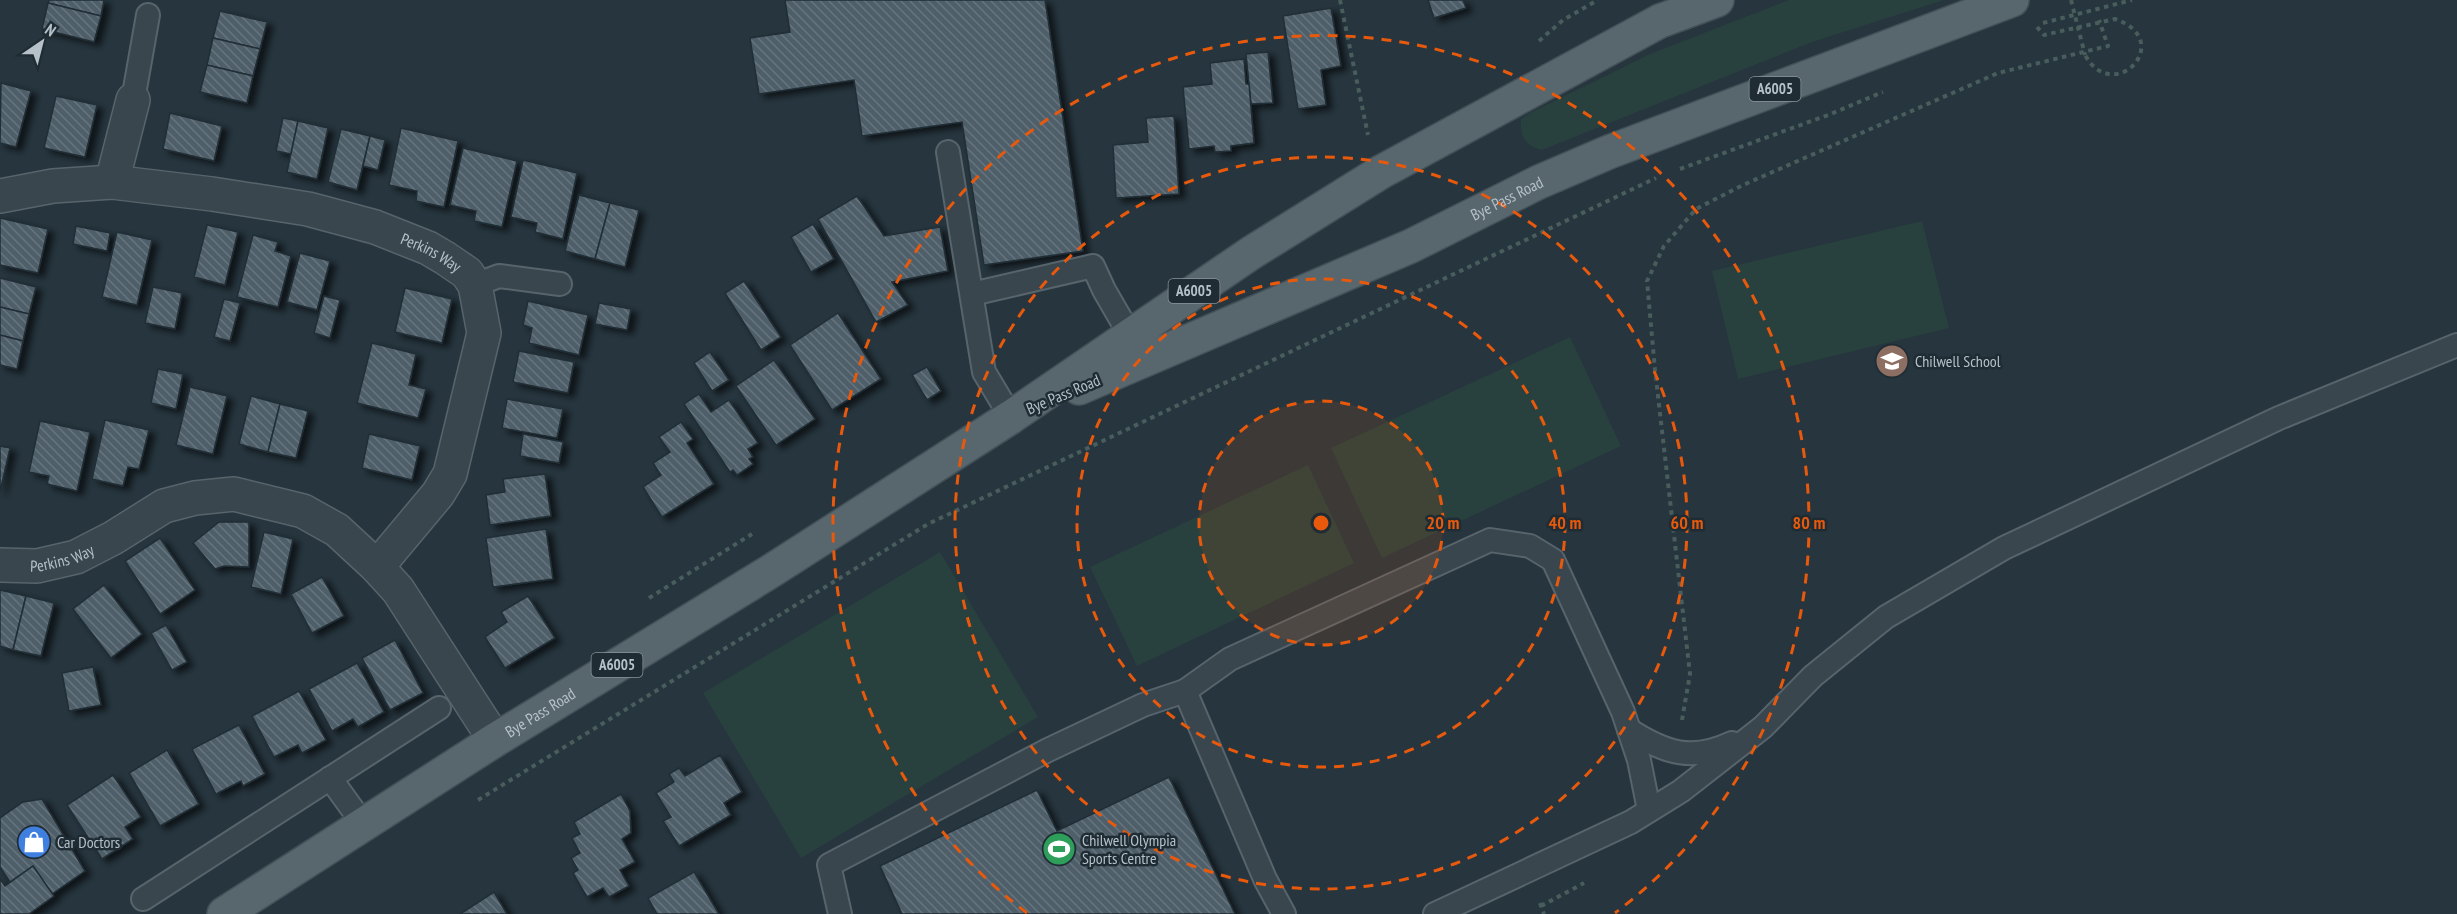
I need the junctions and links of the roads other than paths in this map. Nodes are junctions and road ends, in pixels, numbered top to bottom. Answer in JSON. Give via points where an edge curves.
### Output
{"nodes":[{"id":1,"x":1717,"y":0,"type":"edge"},
{"id":2,"x":2012,"y":0,"type":"edge"},
{"id":3,"x":148,"y":15,"type":"dead end"},
{"id":4,"x":133,"y":100,"type":"joint"},
{"id":5,"x":948,"y":152,"type":"dead end"},
{"id":6,"x":112,"y":182,"type":"junction"},
{"id":7,"x":0,"y":196,"type":"edge"},
{"id":8,"x":560,"y":284,"type":"dead end"},
{"id":9,"x":475,"y":285,"type":"junction"},
{"id":10,"x":972,"y":294,"type":"junction"},
{"id":11,"x":1130,"y":335,"type":"junction"},
{"id":12,"x":2457,"y":345,"type":"edge"},
{"id":13,"x":1011,"y":417,"type":"junction"},
{"id":14,"x":0,"y":565,"type":"edge"},
{"id":15,"x":377,"y":567,"type":"junction"},
{"id":16,"x":1185,"y":691,"type":"junction"},
{"id":17,"x":439,"y":708,"type":"dead end"},
{"id":18,"x":1763,"y":727,"type":"junction"},
{"id":19,"x":1629,"y":730,"type":"junction"},
{"id":20,"x":495,"y":740,"type":"junction"},
{"id":21,"x":330,"y":778,"type":"junction"},
{"id":22,"x":1649,"y":810,"type":"junction"},
{"id":23,"x":364,"y":825,"type":"junction"},
{"id":24,"x":143,"y":899,"type":"dead end"},
{"id":25,"x":224,"y":914,"type":"edge"},
{"id":26,"x":840,"y":914,"type":"edge"},
{"id":27,"x":1284,"y":914,"type":"edge"},
{"id":28,"x":1435,"y":914,"type":"edge"}],
"edges":[{"from":1,"to":11,"type":"main road","name":"Bye Pass Road","number":"A6005","via":[[1660,21],[1381,172]]},
{"from":2,"to":13,"type":"main road","name":"Bye Pass Road","number":"A6005","via":[[1609,152],[1411,246]]},
{"from":3,"to":4,"type":"lane"},
{"from":4,"to":6,"type":"street"},
{"from":5,"to":10,"type":"lane"},
{"from":6,"to":7,"type":"street","name":"Perkins Way","via":[[52,186]]},
{"from":6,"to":9,"type":"street","name":"Perkins Way","via":[[308,209],[375,227],[428,248],[466,273]]},
{"from":8,"to":9,"type":"lane","via":[[499,276]]},
{"from":9,"to":15,"type":"street","name":"Perkins Way","via":[[484,333],[450,474]]},
{"from":10,"to":11,"type":"lane","via":[[1093,266]]},
{"from":10,"to":13,"type":"lane","via":[[984,372]]},
{"from":11,"to":13,"type":"main road","name":"Bye Pass Road","number":"A6005"},
{"from":12,"to":18,"type":"lane","via":[[2279,418],[2004,548],[1886,617],[1813,676]]},
{"from":13,"to":20,"type":"main road","name":"Bye Pass Road","number":"A6005","via":[[771,571]]},
{"from":14,"to":15,"type":"street","name":"Perkins Way","via":[[38,566],[76,557],[164,506],[234,494],[303,511],[337,530]]},
{"from":15,"to":20,"type":"street","name":"Perkins Way","via":[[414,612]]},
{"from":16,"to":19,"type":"lane","via":[[1230,659],[1490,540],[1530,546],[1553,560]]},
{"from":16,"to":26,"type":"lane","via":[[1143,705],[1048,750],[829,865]]},
{"from":16,"to":27,"type":"lane","via":[[1265,879]]},
{"from":17,"to":21,"type":"lane"},
{"from":18,"to":19,"type":"lane","via":[[1714,752],[1677,754],[1652,745]]},
{"from":18,"to":22,"type":"lane","via":[[1682,791]]},
{"from":19,"to":22,"type":"lane"},
{"from":20,"to":23,"type":"main road","name":"Bye Pass Road","number":"A6005"},
{"from":21,"to":23,"type":"lane"},
{"from":21,"to":24,"type":"lane"},
{"from":22,"to":28,"type":"lane"},
{"from":23,"to":25,"type":"main road","name":"Bye Pass Road","number":"A6005"}]}
